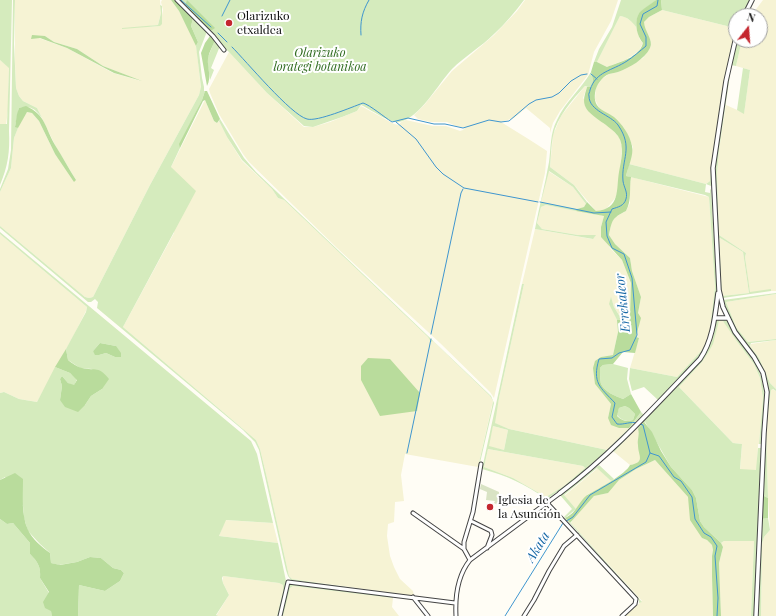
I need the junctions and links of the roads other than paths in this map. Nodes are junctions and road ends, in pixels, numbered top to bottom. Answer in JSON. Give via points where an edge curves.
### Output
{"nodes":[{"id":1,"x":177,"y":0,"type":"edge"},
{"id":2,"x":734,"y":48,"type":"edge"},
{"id":3,"x":224,"y":50,"type":"dead end"},
{"id":4,"x":719,"y":290,"type":"junction"},
{"id":5,"x":715,"y":318,"type":"junction"},
{"id":6,"x":728,"y":318,"type":"junction"},
{"id":7,"x":481,"y":464,"type":"dead end"},
{"id":8,"x":560,"y":493,"type":"joint"},
{"id":9,"x":547,"y":503,"type":"junction"},
{"id":10,"x":413,"y":513,"type":"dead end"},
{"id":11,"x":471,"y":521,"type":"junction"},
{"id":12,"x":578,"y":535,"type":"junction"},
{"id":13,"x":464,"y":549,"type":"junction"},
{"id":14,"x":486,"y":550,"type":"junction"},
{"id":15,"x":470,"y":560,"type":"junction"},
{"id":16,"x":413,"y":597,"type":"junction"},
{"id":17,"x":455,"y":604,"type":"junction"},
{"id":18,"x":280,"y":616,"type":"edge"},
{"id":19,"x":428,"y":616,"type":"edge"},
{"id":20,"x":456,"y":616,"type":"edge"},
{"id":21,"x":524,"y":616,"type":"edge"},
{"id":22,"x":622,"y":616,"type":"edge"},
{"id":23,"x":756,"y":616,"type":"edge"}],
"edges":[{"from":1,"to":3,"type":"street"},
{"from":2,"to":4,"type":"street","via":[[713,168]]},
{"from":4,"to":5,"type":"street"},
{"from":4,"to":6,"type":"street"},
{"from":5,"to":6,"type":"street"},
{"from":5,"to":8,"type":"street","via":[[710,338],[700,359],[592,468]]},
{"from":6,"to":23,"type":"street","via":[[763,373],[767,392]]},
{"from":7,"to":11,"type":"street"},
{"from":8,"to":9,"type":"street"},
{"from":9,"to":12,"type":"street"},
{"from":9,"to":14,"type":"street"},
{"from":10,"to":13,"type":"street"},
{"from":11,"to":13,"type":"street"},
{"from":11,"to":14,"type":"street","via":[[491,531]]},
{"from":12,"to":21,"type":"street","via":[[564,546]]},
{"from":12,"to":22,"type":"street","via":[[636,599],[635,604]]},
{"from":13,"to":15,"type":"street"},
{"from":14,"to":15,"type":"street"},
{"from":15,"to":17,"type":"street","via":[[462,572]]},
{"from":16,"to":17,"type":"street"},
{"from":16,"to":18,"type":"street","via":[[288,582]]},
{"from":16,"to":19,"type":"street"},
{"from":17,"to":20,"type":"street"}]}
